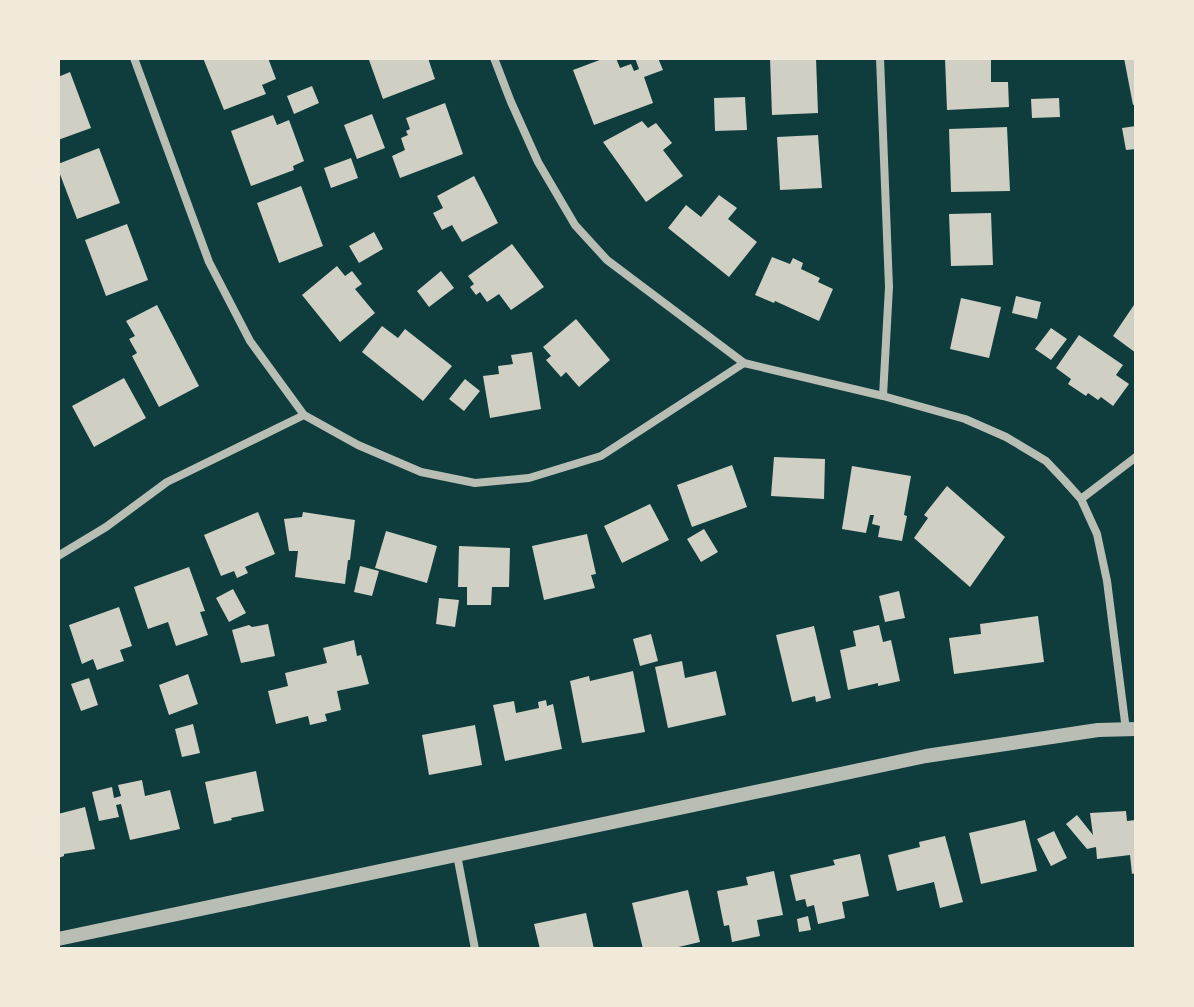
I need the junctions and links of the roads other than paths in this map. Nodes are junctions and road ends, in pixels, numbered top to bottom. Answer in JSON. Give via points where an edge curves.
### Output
{"nodes":[{"id":1,"x":134,"y":58,"type":"edge"},
{"id":2,"x":494,"y":58,"type":"edge"},
{"id":3,"x":880,"y":58,"type":"edge"},
{"id":4,"x":744,"y":363,"type":"junction"},
{"id":5,"x":883,"y":396,"type":"junction"},
{"id":6,"x":304,"y":415,"type":"junction"},
{"id":7,"x":1136,"y":457,"type":"edge"},
{"id":8,"x":1081,"y":499,"type":"junction"},
{"id":9,"x":58,"y":556,"type":"edge"},
{"id":10,"x":1131,"y":730,"type":"edge"},
{"id":11,"x":457,"y":855,"type":"junction"},
{"id":12,"x":58,"y":939,"type":"edge"},
{"id":13,"x":475,"y":949,"type":"edge"}],
"edges":[{"from":1,"to":6,"type":"street","via":[[209,262],[250,341]]},
{"from":2,"to":4,"type":"street","via":[[538,162],[575,225],[607,260]]},
{"from":3,"to":5,"type":"street","via":[[889,287]]},
{"from":4,"to":5,"type":"street"},
{"from":4,"to":6,"type":"street","via":[[601,456],[507,481],[475,483],[421,472]]},
{"from":5,"to":8,"type":"street","via":[[965,419],[1006,437],[1046,461]]},
{"from":6,"to":9,"type":"street","via":[[167,482]]},
{"from":7,"to":8,"type":"street"},
{"from":8,"to":10,"type":"street","via":[[1097,534]]},
{"from":10,"to":11,"type":"street","via":[[1098,730],[926,756]]},
{"from":11,"to":12,"type":"street"},
{"from":11,"to":13,"type":"street"}]}
